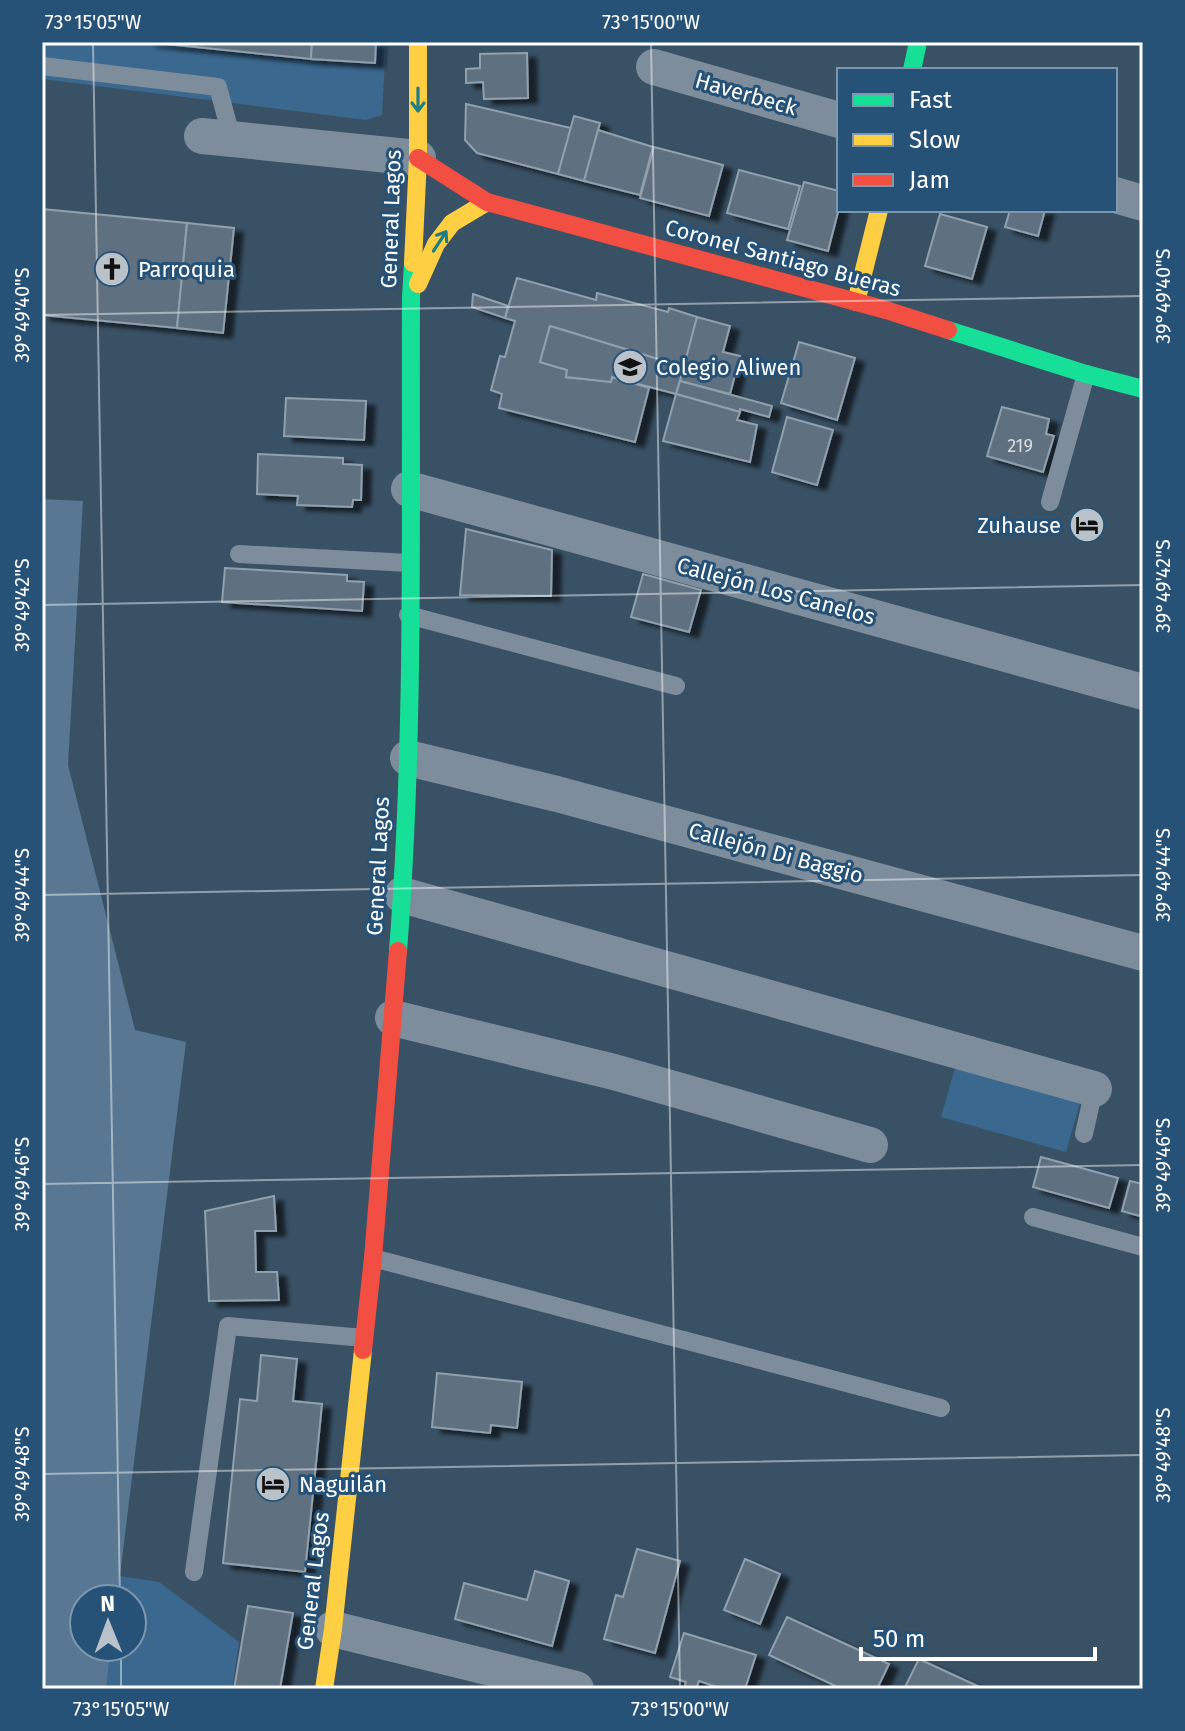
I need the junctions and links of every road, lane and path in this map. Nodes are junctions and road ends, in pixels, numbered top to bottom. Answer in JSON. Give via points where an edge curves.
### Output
{"nodes":[{"id":1,"x":418,"y":42,"type":"edge"},
{"id":2,"x":918,"y":42,"type":"edge"},
{"id":3,"x":42,"y":66,"type":"edge"},
{"id":4,"x":654,"y":67,"type":"dead end"},
{"id":5,"x":912,"y":68,"type":"edge"},
{"id":6,"x":837,"y":119,"type":"edge"},
{"id":7,"x":217,"y":138,"type":"joint"},
{"id":8,"x":418,"y":158,"type":"junction"},
{"id":9,"x":1117,"y":196,"type":"edge"},
{"id":10,"x":487,"y":202,"type":"junction"},
{"id":11,"x":1143,"y":203,"type":"edge"},
{"id":12,"x":878,"y":212,"type":"edge"},
{"id":13,"x":411,"y":297,"type":"junction"},
{"id":14,"x":856,"y":302,"type":"junction"},
{"id":15,"x":1086,"y":374,"type":"junction"},
{"id":16,"x":1143,"y":389,"type":"edge"},
{"id":17,"x":409,"y":489,"type":"junction"},
{"id":18,"x":1050,"y":502,"type":"dead end"},
{"id":19,"x":239,"y":554,"type":"dead end"},
{"id":20,"x":409,"y":563,"type":"junction"},
{"id":21,"x":408,"y":615,"type":"junction"},
{"id":22,"x":676,"y":686,"type":"dead end"},
{"id":23,"x":1143,"y":692,"type":"edge"},
{"id":24,"x":408,"y":758,"type":"junction"},
{"id":25,"x":402,"y":895,"type":"junction"},
{"id":26,"x":1143,"y":953,"type":"edge"},
{"id":27,"x":393,"y":1018,"type":"junction"},
{"id":28,"x":1094,"y":1089,"type":"joint"},
{"id":29,"x":1084,"y":1134,"type":"dead end"},
{"id":30,"x":870,"y":1145,"type":"dead end"},
{"id":31,"x":1033,"y":1217,"type":"dead end"},
{"id":32,"x":1143,"y":1247,"type":"edge"},
{"id":33,"x":373,"y":1258,"type":"junction"},
{"id":34,"x":364,"y":1338,"type":"junction"},
{"id":35,"x":941,"y":1408,"type":"dead end"},
{"id":36,"x":194,"y":1572,"type":"dead end"},
{"id":37,"x":333,"y":1629,"type":"junction"},
{"id":38,"x":324,"y":1689,"type":"edge"},
{"id":39,"x":576,"y":1689,"type":"edge"}],
"edges":[{"from":1,"to":8,"type":"main road","name":"General Lagos","one_way":true},
{"from":2,"to":5,"type":"main road"},
{"from":3,"to":7,"type":"lane","via":[[218,87]]},
{"from":4,"to":6,"type":"street","name":"Haverbeck"},
{"from":7,"to":8,"type":"street"},
{"from":8,"to":10,"type":"main road","name":"Coronel Santiago Bueras"},
{"from":8,"to":13,"type":"main road","name":"General Lagos"},
{"from":9,"to":11,"type":"street"},
{"from":13,"to":10,"type":"main road","one_way":true,"via":[[452,223]]},
{"from":10,"to":14,"type":"main road","name":"Coronel Santiago Bueras"},
{"from":12,"to":14,"type":"main road"},
{"from":13,"to":17,"type":"main road","name":"General Lagos"},
{"from":14,"to":15,"type":"main road","name":"Coronel Santiago Bueras"},
{"from":15,"to":16,"type":"main road","name":"Coronel Santiago Bueras"},
{"from":15,"to":18,"type":"lane"},
{"from":17,"to":20,"type":"main road","name":"General Lagos"},
{"from":17,"to":23,"type":"street","name":"Callejón Los Canelos"},
{"from":19,"to":20,"type":"lane"},
{"from":20,"to":21,"type":"main road","name":"General Lagos"},
{"from":21,"to":22,"type":"lane"},
{"from":21,"to":24,"type":"main road","name":"General Lagos"},
{"from":24,"to":25,"type":"main road","name":"General Lagos"},
{"from":24,"to":26,"type":"street","name":"Callejón Di Baggio"},
{"from":25,"to":27,"type":"main road","name":"General Lagos"},
{"from":25,"to":28,"type":"street"},
{"from":27,"to":30,"type":"street","via":[[614,1072]]},
{"from":27,"to":33,"type":"main road","name":"General Lagos"},
{"from":28,"to":29,"type":"lane"},
{"from":31,"to":32,"type":"lane"},
{"from":33,"to":34,"type":"main road","name":"General Lagos"},
{"from":33,"to":35,"type":"lane"},
{"from":34,"to":36,"type":"lane","via":[[228,1326]]},
{"from":34,"to":37,"type":"main road","name":"General Lagos"},
{"from":37,"to":38,"type":"main road","name":"General Lagos"},
{"from":37,"to":39,"type":"street"}]}
